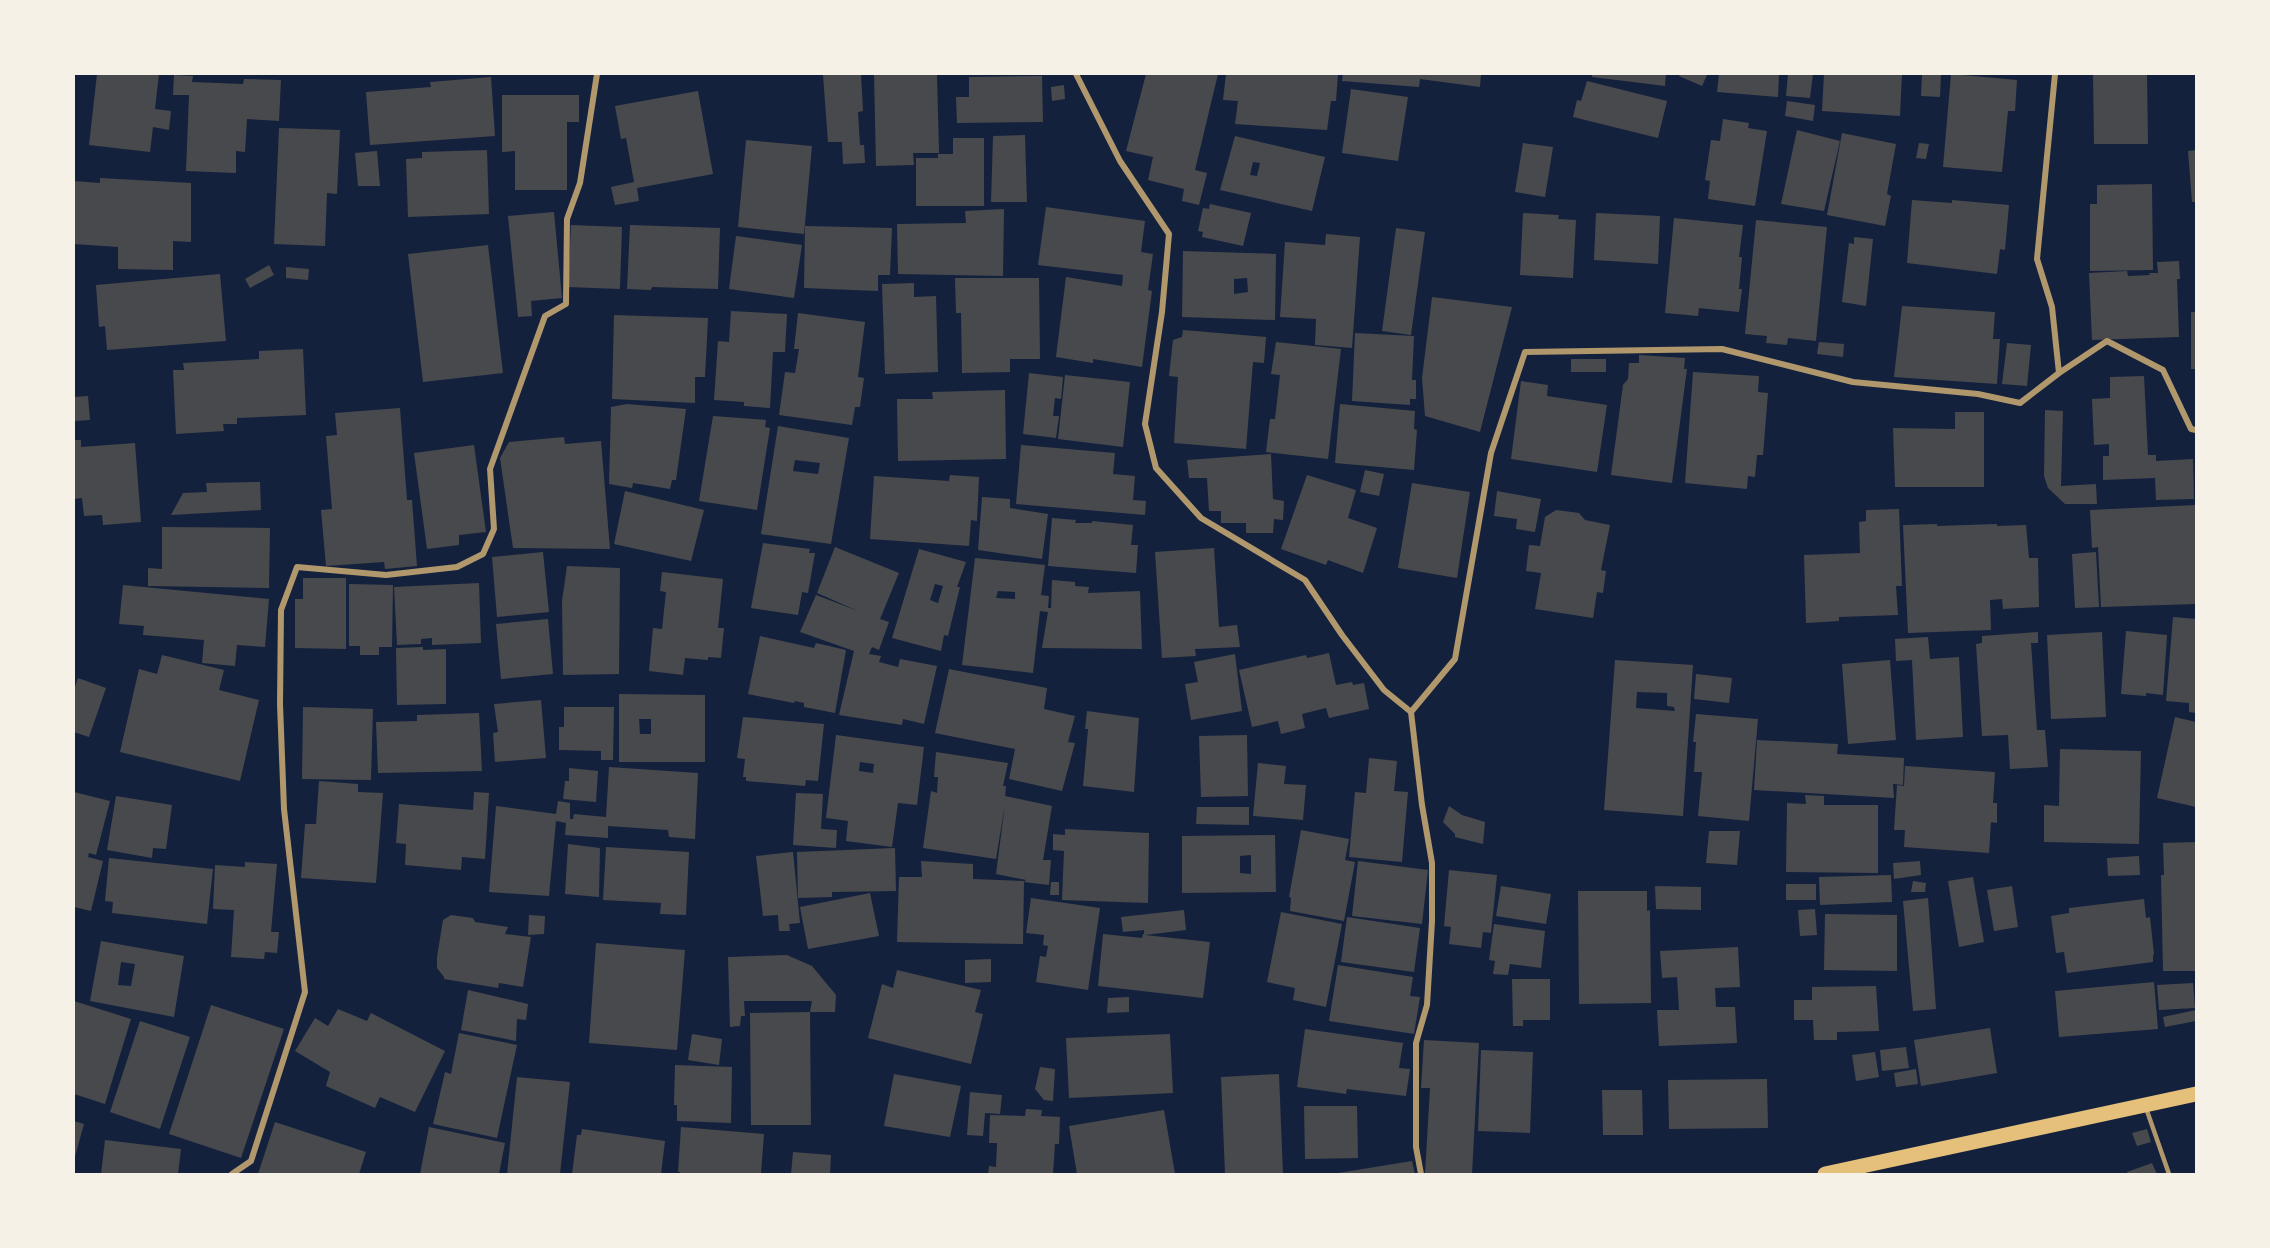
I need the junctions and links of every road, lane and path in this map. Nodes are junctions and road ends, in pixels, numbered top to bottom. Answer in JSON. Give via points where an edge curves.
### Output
{"nodes":[{"id":1,"x":597,"y":74,"type":"edge"},
{"id":2,"x":1076,"y":74,"type":"edge"},
{"id":3,"x":2055,"y":74,"type":"edge"},
{"id":4,"x":2060,"y":373,"type":"junction"},
{"id":5,"x":2196,"y":430,"type":"edge"},
{"id":6,"x":1411,"y":712,"type":"junction"},
{"id":7,"x":2196,"y":1094,"type":"edge"},
{"id":8,"x":2145,"y":1105,"type":"junction"},
{"id":9,"x":232,"y":1174,"type":"edge"},
{"id":10,"x":1421,"y":1174,"type":"edge"},
{"id":11,"x":1825,"y":1174,"type":"edge"},
{"id":12,"x":2169,"y":1174,"type":"edge"}],
"edges":[{"from":1,"to":9,"type":"street","via":[[580,183],[567,219],[566,304],[545,316],[490,469],[494,529],[483,554],[457,567],[386,575],[297,567],[281,610],[284,808],[305,992],[251,1161]]},
{"from":2,"to":6,"type":"street","via":[[1120,162],[1169,234],[1145,424],[1156,468],[1201,518],[1305,580],[1384,690]]},
{"from":3,"to":4,"type":"street","via":[[2037,259],[2052,307]]},
{"from":4,"to":5,"type":"street","via":[[2107,341],[2163,370],[2191,429]]},
{"from":4,"to":6,"type":"street","via":[[2020,404],[1978,394],[1853,382],[1722,349],[1525,352],[1491,453],[1455,659]]},
{"from":6,"to":10,"type":"street","via":[[1431,863],[1428,1005],[1416,1042],[1416,1147]]},
{"from":7,"to":8,"type":"main road"},
{"from":8,"to":11,"type":"main road"},
{"from":8,"to":12,"type":"lane"}]}
